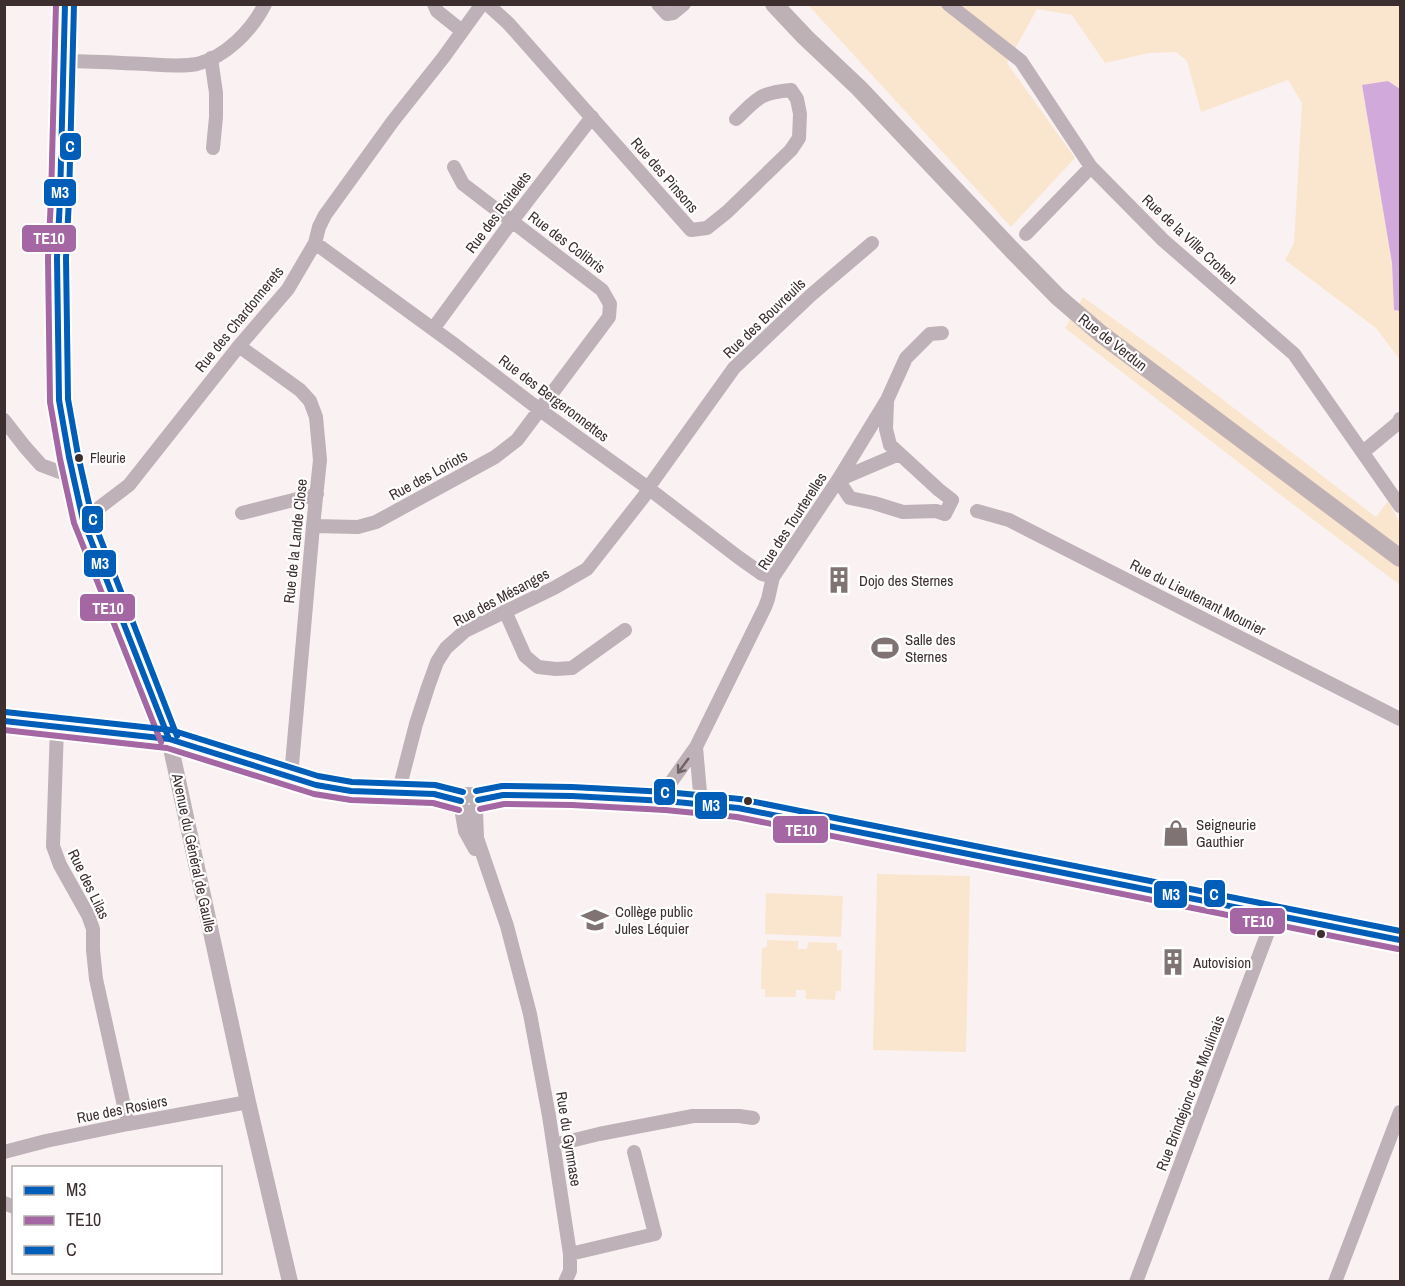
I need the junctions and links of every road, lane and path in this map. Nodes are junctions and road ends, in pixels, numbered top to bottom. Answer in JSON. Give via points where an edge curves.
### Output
{"nodes":[{"id":1,"x":64,"y":4,"type":"edge"},
{"id":2,"x":265,"y":4,"type":"edge"},
{"id":3,"x":434,"y":4,"type":"edge"},
{"id":4,"x":482,"y":4,"type":"edge"},
{"id":5,"x":487,"y":4,"type":"edge"},
{"id":6,"x":658,"y":4,"type":"edge"},
{"id":7,"x":684,"y":4,"type":"edge"},
{"id":8,"x":774,"y":4,"type":"edge"},
{"id":9,"x":788,"y":4,"type":"edge"},
{"id":10,"x":948,"y":4,"type":"edge"},
{"id":11,"x":462,"y":31,"type":"junction"},
{"id":12,"x":211,"y":58,"type":"junction"},
{"id":13,"x":62,"y":62,"type":"junction"},
{"id":14,"x":859,"y":88,"type":"junction"},
{"id":15,"x":592,"y":117,"type":"junction"},
{"id":16,"x":736,"y":119,"type":"dead end"},
{"id":17,"x":213,"y":148,"type":"dead end"},
{"id":18,"x":454,"y":167,"type":"dead end"},
{"id":19,"x":1091,"y":167,"type":"junction"},
{"id":20,"x":512,"y":221,"type":"junction"},
{"id":21,"x":1026,"y":234,"type":"dead end"},
{"id":22,"x":315,"y":243,"type":"junction"},
{"id":23,"x":872,"y":243,"type":"dead end"},
{"id":24,"x":433,"y":329,"type":"junction"},
{"id":25,"x":942,"y":333,"type":"dead end"},
{"id":26,"x":238,"y":346,"type":"junction"},
{"id":27,"x":887,"y":400,"type":"junction"},
{"id":28,"x":540,"y":410,"type":"junction"},
{"id":29,"x":1401,"y":419,"type":"edge"},
{"id":30,"x":4,"y":420,"type":"edge"},
{"id":31,"x":1363,"y":452,"type":"junction"},
{"id":32,"x":900,"y":454,"type":"junction"},
{"id":33,"x":73,"y":477,"type":"junction"},
{"id":34,"x":838,"y":480,"type":"junction"},
{"id":35,"x":648,"y":488,"type":"junction"},
{"id":36,"x":317,"y":494,"type":"junction"},
{"id":37,"x":1401,"y":506,"type":"edge"},
{"id":38,"x":977,"y":511,"type":"dead end"},
{"id":39,"x":242,"y":513,"type":"dead end"},
{"id":40,"x":83,"y":520,"type":"junction"},
{"id":41,"x":312,"y":526,"type":"junction"},
{"id":42,"x":1401,"y":558,"type":"edge"},
{"id":43,"x":773,"y":577,"type":"junction"},
{"id":44,"x":505,"y":611,"type":"junction"},
{"id":45,"x":625,"y":630,"type":"dead end"},
{"id":46,"x":1401,"y":718,"type":"edge"},
{"id":47,"x":4,"y":721,"type":"edge"},
{"id":48,"x":57,"y":727,"type":"junction"},
{"id":49,"x":169,"y":739,"type":"junction"},
{"id":50,"x":696,"y":747,"type":"junction"},
{"id":51,"x":291,"y":776,"type":"junction"},
{"id":52,"x":399,"y":794,"type":"junction"},
{"id":53,"x":666,"y":801,"type":"junction"},
{"id":54,"x":701,"y":804,"type":"junction"},
{"id":55,"x":469,"y":805,"type":"junction"},
{"id":56,"x":1274,"y":916,"type":"junction"},
{"id":57,"x":1401,"y":940,"type":"edge"},
{"id":58,"x":248,"y":1102,"type":"junction"},
{"id":59,"x":1401,"y":1112,"type":"edge"},
{"id":60,"x":753,"y":1118,"type":"dead end"},
{"id":61,"x":128,"y":1124,"type":"junction"},
{"id":62,"x":554,"y":1145,"type":"junction"},
{"id":63,"x":4,"y":1152,"type":"edge"},
{"id":64,"x":634,"y":1152,"type":"dead end"},
{"id":65,"x":570,"y":1254,"type":"junction"},
{"id":66,"x":568,"y":1276,"type":"edge"},
{"id":67,"x":290,"y":1281,"type":"edge"},
{"id":68,"x":1136,"y":1281,"type":"edge"},
{"id":69,"x":1335,"y":1281,"type":"edge"}],
"edges":[{"from":1,"to":13,"type":"street","name":"Avenue du Général de Gaulle"},
{"from":2,"to":12,"type":"street","via":[[242,36]]},
{"from":3,"to":11,"type":"street"},
{"from":4,"to":11,"type":"street","name":"Rue des Chardonnerets"},
{"from":5,"to":15,"type":"street","name":"Rue des Pinsons"},
{"from":6,"to":7,"type":"street","via":[[667,14]]},
{"from":8,"to":14,"type":"main road","name":"Rue de Verdun"},
{"from":9,"to":14,"type":"main road","name":"Rue de Verdun"},
{"from":10,"to":19,"type":"street","name":"Rue de la Ville Crohen","via":[[1021,61]]},
{"from":11,"to":22,"type":"street","name":"Rue des Chardonnerets","via":[[325,215]]},
{"from":12,"to":13,"type":"street","via":[[198,64],[173,66]]},
{"from":12,"to":17,"type":"street","via":[[216,93]]},
{"from":13,"to":33,"type":"street","name":"Avenue du Général de Gaulle","via":[[57,258],[59,400]]},
{"from":14,"to":42,"type":"main road","name":"Rue de Verdun","via":[[1058,297],[1101,334]]},
{"from":15,"to":16,"type":"street","name":"Rue des Pinsons","via":[[691,230],[707,228],[727,212],[799,138],[800,114],[790,90],[759,97]]},
{"from":15,"to":20,"type":"street","name":"Rue des Roitelets"},
{"from":18,"to":20,"type":"street","name":"Rue des Colibris","via":[[463,184]]},
{"from":19,"to":21,"type":"street"},
{"from":19,"to":31,"type":"street","name":"Rue de la Ville Crohen","via":[[1163,240],[1294,354]]},
{"from":20,"to":24,"type":"street","name":"Rue des Roitelets"},
{"from":20,"to":28,"type":"street","name":"Rue des Colibris","via":[[602,290],[610,304],[609,317]]},
{"from":22,"to":24,"type":"street","name":"Rue des Bergeronnettes"},
{"from":22,"to":26,"type":"street","name":"Rue des Chardonnerets","via":[[288,289]]},
{"from":23,"to":35,"type":"street","name":"Rue des Bouvreuils","via":[[734,368]]},
{"from":24,"to":28,"type":"street","name":"Rue des Bergeronnettes"},
{"from":25,"to":27,"type":"street","name":"Rue des Tourterelles","via":[[930,334],[906,358]]},
{"from":26,"to":36,"type":"street","name":"Rue de la Lande Close","via":[[310,401],[319,440]]},
{"from":26,"to":40,"type":"street","name":"Rue des Chardonnerets","via":[[129,485]]},
{"from":27,"to":32,"type":"street","via":[[886,429],[890,445]]},
{"from":27,"to":34,"type":"street","name":"Rue des Tourterelles"},
{"from":28,"to":35,"type":"street","name":"Rue des Bergeronnettes"},
{"from":28,"to":41,"type":"street","name":"Rue des Loriots","via":[[516,440],[495,457],[376,522],[358,527]]},
{"from":29,"to":31,"type":"street"},
{"from":30,"to":33,"type":"street","via":[[41,465]]},
{"from":31,"to":37,"type":"street","name":"Rue de la Ville Crohen"},
{"from":32,"to":34,"type":"street"},
{"from":32,"to":34,"type":"street","via":[[951,500],[945,514],[903,512],[850,498]]},
{"from":33,"to":40,"type":"street","name":"Avenue du Général de Gaulle"},
{"from":34,"to":43,"type":"street","name":"Rue des Tourterelles"},
{"from":35,"to":43,"type":"street","name":"Rue des Bergeronnettes","via":[[738,557]]},
{"from":35,"to":44,"type":"street","name":"Rue des Mésanges","via":[[586,569]]},
{"from":36,"to":39,"type":"street"},
{"from":36,"to":41,"type":"street","name":"Rue de la Lande Close"},
{"from":38,"to":46,"type":"street","name":"Rue du Lieutenant Mounier","via":[[1010,520]]},
{"from":40,"to":49,"type":"street","name":"Avenue du Général de Gaulle"},
{"from":41,"to":51,"type":"street","name":"Rue de la Lande Close"},
{"from":43,"to":50,"type":"street","name":"Rue des Tourterelles","via":[[765,608]]},
{"from":44,"to":45,"type":"street","via":[[525,656],[538,667],[572,668]]},
{"from":44,"to":52,"type":"street","name":"Rue des Mésanges","via":[[465,632],[437,662],[416,724]]},
{"from":47,"to":48,"type":"street"},
{"from":48,"to":49,"type":"street"},
{"from":48,"to":61,"type":"street","name":"Rue des Lilas","via":[[53,846],[93,929],[96,979]]},
{"from":49,"to":51,"type":"street"},
{"from":49,"to":58,"type":"street","name":"Avenue du Général de Gaulle"},
{"from":50,"to":53,"type":"street","name":"Rue des Tourterelles","one_way":true,"via":[[669,785]]},
{"from":50,"to":54,"type":"street"},
{"from":51,"to":52,"type":"street","via":[[351,791]]},
{"from":52,"to":55,"type":"street","via":[[434,794]]},
{"from":53,"to":54,"type":"street"},
{"from":53,"to":55,"type":"street","via":[[503,795]]},
{"from":54,"to":56,"type":"street","via":[[738,808]]},
{"from":55,"to":62,"type":"street","name":"Rue du Gymnase","via":[[465,831],[474,847],[530,1014]]},
{"from":56,"to":57,"type":"street"},
{"from":56,"to":68,"type":"street","name":"Rue Brindejonc des Moulinais"},
{"from":58,"to":61,"type":"street","name":"Rue des Rosiers"},
{"from":58,"to":67,"type":"street","name":"Avenue du Général de Gaulle"},
{"from":59,"to":69,"type":"street"},
{"from":60,"to":62,"type":"street","via":[[693,1116]]},
{"from":61,"to":63,"type":"street","name":"Rue des Rosiers"},
{"from":62,"to":65,"type":"street","name":"Rue du Gymnase"},
{"from":64,"to":65,"type":"street","via":[[655,1234]]},
{"from":65,"to":66,"type":"street","name":"Rue du Gymnase"}]}
